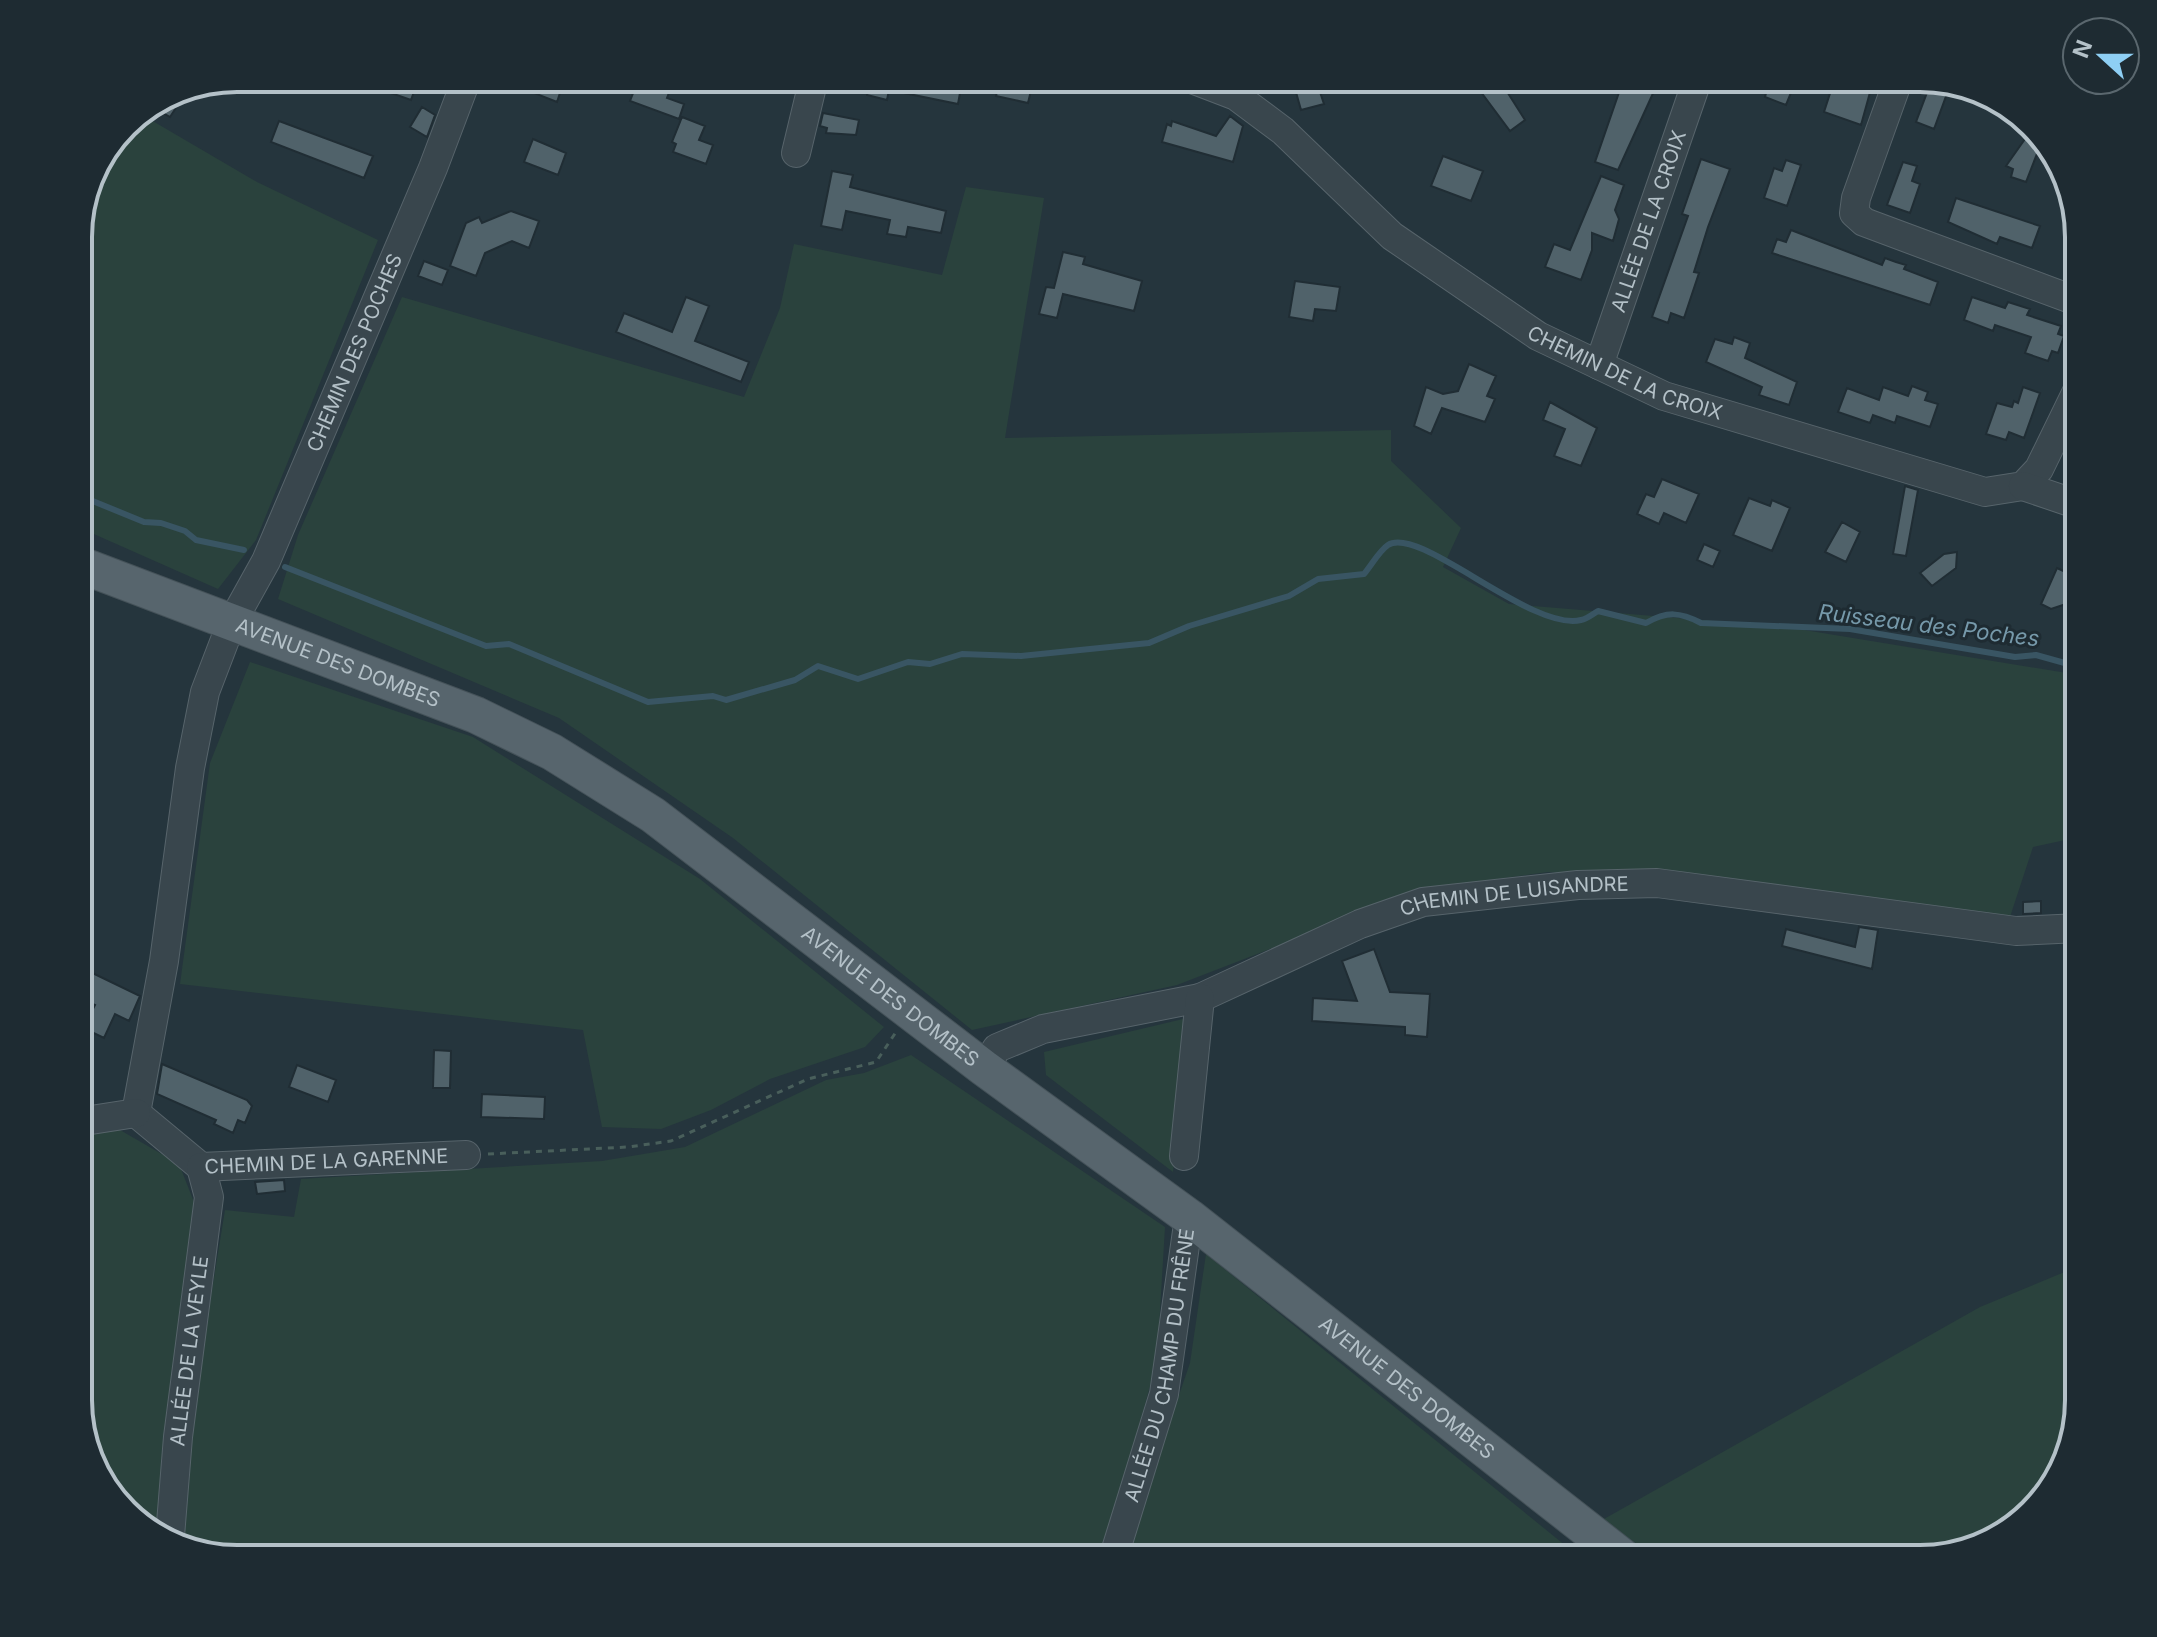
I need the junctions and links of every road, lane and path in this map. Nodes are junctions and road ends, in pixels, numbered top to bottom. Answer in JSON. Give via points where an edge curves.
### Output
{"nodes":[{"id":1,"x":462,"y":92,"type":"edge"},
{"id":2,"x":811,"y":92,"type":"edge"},
{"id":3,"x":1226,"y":92,"type":"edge"},
{"id":4,"x":1693,"y":92,"type":"edge"},
{"id":5,"x":1894,"y":92,"type":"edge"},
{"id":6,"x":796,"y":153,"type":"dead end"},
{"id":7,"x":2065,"y":297,"type":"edge"},
{"id":8,"x":1599,"y":365,"type":"junction"},
{"id":9,"x":2065,"y":419,"type":"edge"},
{"id":10,"x":2023,"y":486,"type":"junction"},
{"id":11,"x":2065,"y":500,"type":"edge"},
{"id":12,"x":92,"y":569,"type":"edge"},
{"id":13,"x":231,"y":624,"type":"junction"},
{"id":14,"x":2065,"y":929,"type":"edge"},
{"id":15,"x":1200,"y":998,"type":"junction"},
{"id":16,"x":876,"y":1062,"type":"dead end"},
{"id":17,"x":984,"y":1068,"type":"junction"},
{"id":18,"x":136,"y":1113,"type":"junction"},
{"id":19,"x":92,"y":1120,"type":"edge"},
{"id":20,"x":466,"y":1155,"type":"joint"},
{"id":21,"x":1184,"y":1156,"type":"dead end"},
{"id":22,"x":201,"y":1167,"type":"junction"},
{"id":23,"x":1189,"y":1217,"type":"junction"},
{"id":24,"x":171,"y":1529,"type":"edge"},
{"id":25,"x":1117,"y":1545,"type":"edge"},
{"id":26,"x":1607,"y":1545,"type":"edge"}],
"edges":[{"from":1,"to":13,"type":"street","name":"CHEMIN DES POCHES","via":[[266,561]]},
{"from":2,"to":6,"type":"street"},
{"from":3,"to":8,"type":"street","name":"CHEMIN DE LA CROIX","via":[[1283,131],[1392,236],[1538,336]]},
{"from":4,"to":8,"type":"street","name":"ALLÉE DE LA CROIX"},
{"from":5,"to":7,"type":"street","via":[[1854,213],[1864,222]]},
{"from":8,"to":10,"type":"street","name":"CHEMIN DE LA CROIX","via":[[1664,396],[1985,492]]},
{"from":9,"to":10,"type":"street","via":[[2053,446]]},
{"from":10,"to":11,"type":"street"},
{"from":12,"to":13,"type":"main road","name":"AVENUE DES DOMBES"},
{"from":13,"to":17,"type":"main road","name":"AVENUE DES DOMBES","via":[[476,715],[552,752],[653,815]]},
{"from":13,"to":18,"type":"street","via":[[205,692],[190,768],[164,961]]},
{"from":14,"to":15,"type":"street","name":"CHEMIN DE LUISANDRE","via":[[2016,931],[1657,883],[1578,885],[1423,902],[1360,924]]},
{"from":15,"to":17,"type":"street","name":"CHEMIN DE LUISANDRE","via":[[1043,1029],[997,1048]]},
{"from":15,"to":21,"type":"street"},
{"from":16,"to":20,"type":"path","name":"CHEMIN DE LA GARENNE","via":[[808,1079],[671,1141]]},
{"from":17,"to":23,"type":"main road","name":"AVENUE DES DOMBES"},
{"from":18,"to":19,"type":"street"},
{"from":18,"to":22,"type":"street","name":"CHEMIN DE LA GARENNE"},
{"from":20,"to":22,"type":"street","name":"CHEMIN DE LA GARENNE"},
{"from":22,"to":24,"type":"street","name":"ALLÉE DE LA VEYLE","via":[[209,1197]]},
{"from":23,"to":25,"type":"street","name":"ALLÉE DU CHAMP DU FRÊNE","via":[[1164,1394]]},
{"from":23,"to":26,"type":"main road","name":"AVENUE DES DOMBES"}]}
